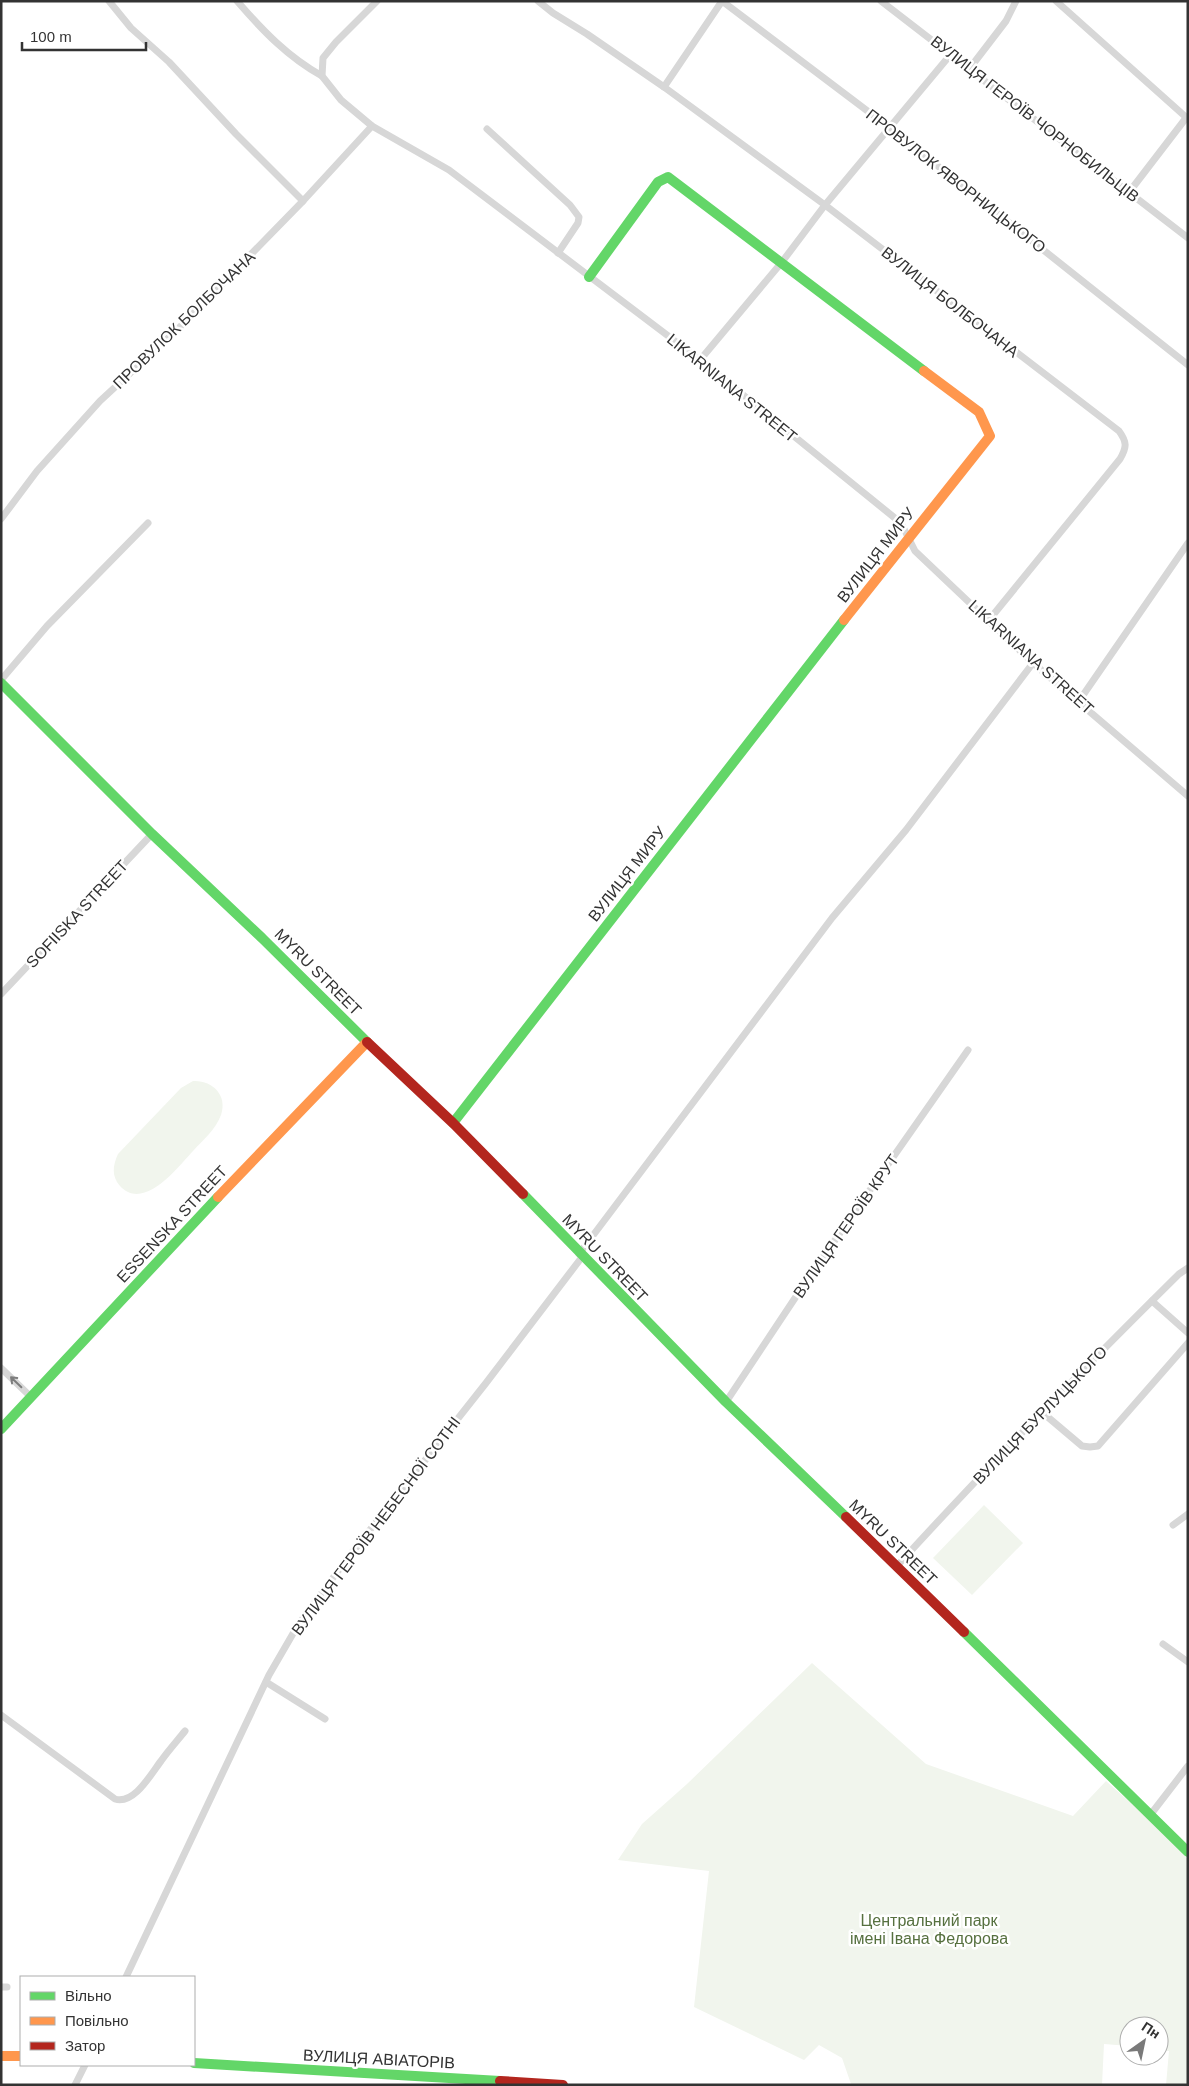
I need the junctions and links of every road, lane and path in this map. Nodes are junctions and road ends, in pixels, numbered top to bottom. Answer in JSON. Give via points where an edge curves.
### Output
{"nodes":[{"id":1,"x":109,"y":1,"type":"edge"},
{"id":2,"x":237,"y":1,"type":"edge"},
{"id":3,"x":377,"y":1,"type":"edge"},
{"id":4,"x":538,"y":1,"type":"edge"},
{"id":5,"x":722,"y":1,"type":"edge"},
{"id":6,"x":881,"y":1,"type":"edge"},
{"id":7,"x":1016,"y":1,"type":"edge"},
{"id":8,"x":1056,"y":1,"type":"edge"},
{"id":9,"x":951,"y":54,"type":"junction"},
{"id":10,"x":970,"y":68,"type":"junction"},
{"id":11,"x":322,"y":76,"type":"junction"},
{"id":12,"x":664,"y":87,"type":"junction"},
{"id":13,"x":1187,"y":118,"type":"edge"},
{"id":14,"x":372,"y":126,"type":"junction"},
{"id":15,"x":890,"y":128,"type":"junction"},
{"id":16,"x":487,"y":130,"type":"dead end"},
{"id":17,"x":1130,"y":191,"type":"junction"},
{"id":18,"x":304,"y":201,"type":"junction"},
{"id":19,"x":826,"y":205,"type":"junction"},
{"id":20,"x":1188,"y":238,"type":"edge"},
{"id":21,"x":558,"y":253,"type":"junction"},
{"id":22,"x":782,"y":262,"type":"junction"},
{"id":23,"x":589,"y":276,"type":"junction"},
{"id":24,"x":700,"y":360,"type":"junction"},
{"id":25,"x":1188,"y":365,"type":"edge"},
{"id":26,"x":1,"y":519,"type":"edge"},
{"id":27,"x":148,"y":523,"type":"dead end"},
{"id":28,"x":908,"y":537,"type":"junction"},
{"id":29,"x":1188,"y":543,"type":"edge"},
{"id":30,"x":1185,"y":553,"type":"edge"},
{"id":31,"x":989,"y":620,"type":"junction"},
{"id":32,"x":1033,"y":663,"type":"junction"},
{"id":33,"x":1,"y":682,"type":"edge"},
{"id":34,"x":1079,"y":701,"type":"junction"},
{"id":35,"x":1188,"y":796,"type":"edge"},
{"id":36,"x":152,"y":834,"type":"junction"},
{"id":37,"x":1,"y":994,"type":"edge"},
{"id":38,"x":367,"y":1042,"type":"junction"},
{"id":39,"x":968,"y":1050,"type":"dead end"},
{"id":40,"x":453,"y":1123,"type":"junction"},
{"id":41,"x":581,"y":1255,"type":"junction"},
{"id":42,"x":1188,"y":1268,"type":"edge"},
{"id":43,"x":1152,"y":1301,"type":"junction"},
{"id":44,"x":1188,"y":1333,"type":"edge"},
{"id":45,"x":1188,"y":1342,"type":"edge"},
{"id":46,"x":1,"y":1368,"type":"edge"},
{"id":47,"x":30,"y":1396,"type":"junction"},
{"id":48,"x":726,"y":1402,"type":"junction"},
{"id":49,"x":1043,"y":1413,"type":"junction"},
{"id":50,"x":1,"y":1428,"type":"edge"},
{"id":51,"x":1188,"y":1514,"type":"edge"},
{"id":52,"x":1173,"y":1525,"type":"dead end"},
{"id":53,"x":897,"y":1566,"type":"junction"},
{"id":54,"x":1163,"y":1644,"type":"dead end"},
{"id":55,"x":1188,"y":1662,"type":"edge"},
{"id":56,"x":266,"y":1682,"type":"junction"},
{"id":57,"x":1,"y":1715,"type":"edge"},
{"id":58,"x":325,"y":1719,"type":"dead end"},
{"id":59,"x":185,"y":1730,"type":"dead end"},
{"id":60,"x":1188,"y":1766,"type":"edge"},
{"id":61,"x":1151,"y":1814,"type":"junction"},
{"id":62,"x":1188,"y":1852,"type":"edge"},
{"id":63,"x":126,"y":1976,"type":"edge"},
{"id":64,"x":1,"y":2056,"type":"edge"},
{"id":65,"x":20,"y":2056,"type":"edge"},
{"id":66,"x":195,"y":2064,"type":"edge"},
{"id":67,"x":84,"y":2066,"type":"edge"},
{"id":68,"x":413,"y":2080,"type":"edge"},
{"id":69,"x":75,"y":2085,"type":"edge"},
{"id":70,"x":563,"y":2085,"type":"edge"}],
"edges":[{"from":1,"to":18,"type":"street","via":[[131,28]]},
{"from":2,"to":11,"type":"street","name":"LIKARNIANA STREET","via":[[289,55]]},
{"from":3,"to":11,"type":"street","via":[[323,58]]},
{"from":4,"to":12,"type":"street","name":"ВУЛИЦЯ БОЛБОЧАНА"},
{"from":5,"to":12,"type":"street"},
{"from":5,"to":15,"type":"street","name":"ПРОВУЛОК ЯВОРНИЦЬКОГО"},
{"from":6,"to":9,"type":"street","name":"ВУЛИЦЯ ГЕРОЇВ ЧОРНОБИЛЬЦІВ"},
{"from":7,"to":10,"type":"street","via":[[1006,21]]},
{"from":8,"to":13,"type":"street"},
{"from":9,"to":10,"type":"street","name":"ВУЛИЦЯ ГЕРОЇВ ЧОРНОБИЛЬЦІВ"},
{"from":9,"to":15,"type":"street"},
{"from":10,"to":17,"type":"street","name":"ВУЛИЦЯ ГЕРОЇВ ЧОРНОБИЛЬЦІВ"},
{"from":11,"to":14,"type":"street","name":"LIKARNIANA STREET","via":[[341,100]]},
{"from":12,"to":19,"type":"street","name":"ВУЛИЦЯ БОЛБОЧАНА"},
{"from":13,"to":17,"type":"street"},
{"from":14,"to":18,"type":"street","name":"ПРОВУЛОК БОЛБОЧАНА"},
{"from":14,"to":21,"type":"street","name":"LIKARNIANA STREET","via":[[449,170]]},
{"from":15,"to":19,"type":"street"},
{"from":15,"to":25,"type":"street","name":"ПРОВУЛОК ЯВОРНИЦЬКОГО"},
{"from":16,"to":21,"type":"street","via":[[570,205],[579,217]]},
{"from":17,"to":20,"type":"street","name":"ВУЛИЦЯ ГЕРОЇВ ЧОРНОБИЛЬЦІВ"},
{"from":18,"to":26,"type":"street","name":"ПРОВУЛОК БОЛБОЧАНА","via":[[178,329],[100,401],[36,471]]},
{"from":19,"to":22,"type":"street"},
{"from":19,"to":31,"type":"street","name":"ВУЛИЦЯ БОЛБОЧАНА","via":[[1119,431],[1126,441],[1126,450],[1120,459]]},
{"from":21,"to":23,"type":"street","name":"LIKARNIANA STREET"},
{"from":22,"to":23,"type":"street","name":"ВУЛИЦЯ МИРУ","via":[[668,177],[658,182]]},
{"from":22,"to":24,"type":"street"},
{"from":22,"to":28,"type":"street","name":"ВУЛИЦЯ МИРУ","via":[[979,412],[990,436]]},
{"from":23,"to":24,"type":"street","name":"LIKARNIANA STREET"},
{"from":24,"to":28,"type":"street","name":"LIKARNIANA STREET","via":[[901,523]]},
{"from":27,"to":33,"type":"street","via":[[47,626]]},
{"from":28,"to":31,"type":"street","name":"LIKARNIANA STREET","via":[[916,551]]},
{"from":28,"to":40,"type":"street","name":"ВУЛИЦЯ МИРУ"},
{"from":29,"to":30,"type":"street"},
{"from":30,"to":34,"type":"street"},
{"from":31,"to":32,"type":"street","name":"LIKARNIANA STREET"},
{"from":32,"to":34,"type":"street","name":"LIKARNIANA STREET"},
{"from":32,"to":41,"type":"street","name":"ВУЛИЦЯ ГЕРОЇВ НЕБЕСНОЇ СОТНІ","via":[[906,830],[832,918]]},
{"from":33,"to":36,"type":"street","name":"MYRU STREET"},
{"from":34,"to":35,"type":"street","name":"LIKARNIANA STREET"},
{"from":36,"to":37,"type":"street","name":"SOFIISKA STREET"},
{"from":36,"to":38,"type":"street","name":"MYRU STREET"},
{"from":38,"to":40,"type":"street","name":"MYRU STREET"},
{"from":38,"to":47,"type":"street","name":"ESSENSKA STREET"},
{"from":39,"to":48,"type":"street","name":"ВУЛИЦЯ ГЕРОЇВ КРУТ"},
{"from":40,"to":41,"type":"street","name":"MYRU STREET"},
{"from":41,"to":48,"type":"street","name":"MYRU STREET"},
{"from":41,"to":56,"type":"street","name":"ВУЛИЦЯ ГЕРОЇВ НЕБЕСНОЇ СОТНІ","via":[[486,1384],[298,1625]]},
{"from":42,"to":43,"type":"street","name":"ВУЛИЦЯ БУРЛУЦЬКОГО"},
{"from":43,"to":44,"type":"street"},
{"from":43,"to":49,"type":"street","name":"ВУЛИЦЯ БУРЛУЦЬКОГО"},
{"from":45,"to":49,"type":"street","via":[[1098,1446],[1082,1446]]},
{"from":47,"to":46,"type":"street","one_way":true},
{"from":47,"to":50,"type":"street","name":"ESSENSKA STREET"},
{"from":48,"to":53,"type":"street","name":"MYRU STREET"},
{"from":49,"to":53,"type":"street","name":"ВУЛИЦЯ БУРЛУЦЬКОГО"},
{"from":51,"to":52,"type":"street"},
{"from":53,"to":61,"type":"street","name":"MYRU STREET"},
{"from":54,"to":55,"type":"street"},
{"from":56,"to":58,"type":"street"},
{"from":56,"to":63,"type":"street","name":"ВУЛИЦЯ ГЕРОЇВ НЕБЕСНОЇ СОТНІ"},
{"from":57,"to":59,"type":"street","via":[[120,1801],[144,1785]]},
{"from":60,"to":61,"type":"street"},
{"from":61,"to":62,"type":"street","name":"MYRU STREET"},
{"from":64,"to":65,"type":"street"},
{"from":66,"to":68,"type":"street","name":"ВУЛИЦЯ АВІАТОРІВ"},
{"from":67,"to":69,"type":"street"},
{"from":68,"to":70,"type":"street","name":"ВУЛИЦЯ АВІАТОРІВ"}]}
